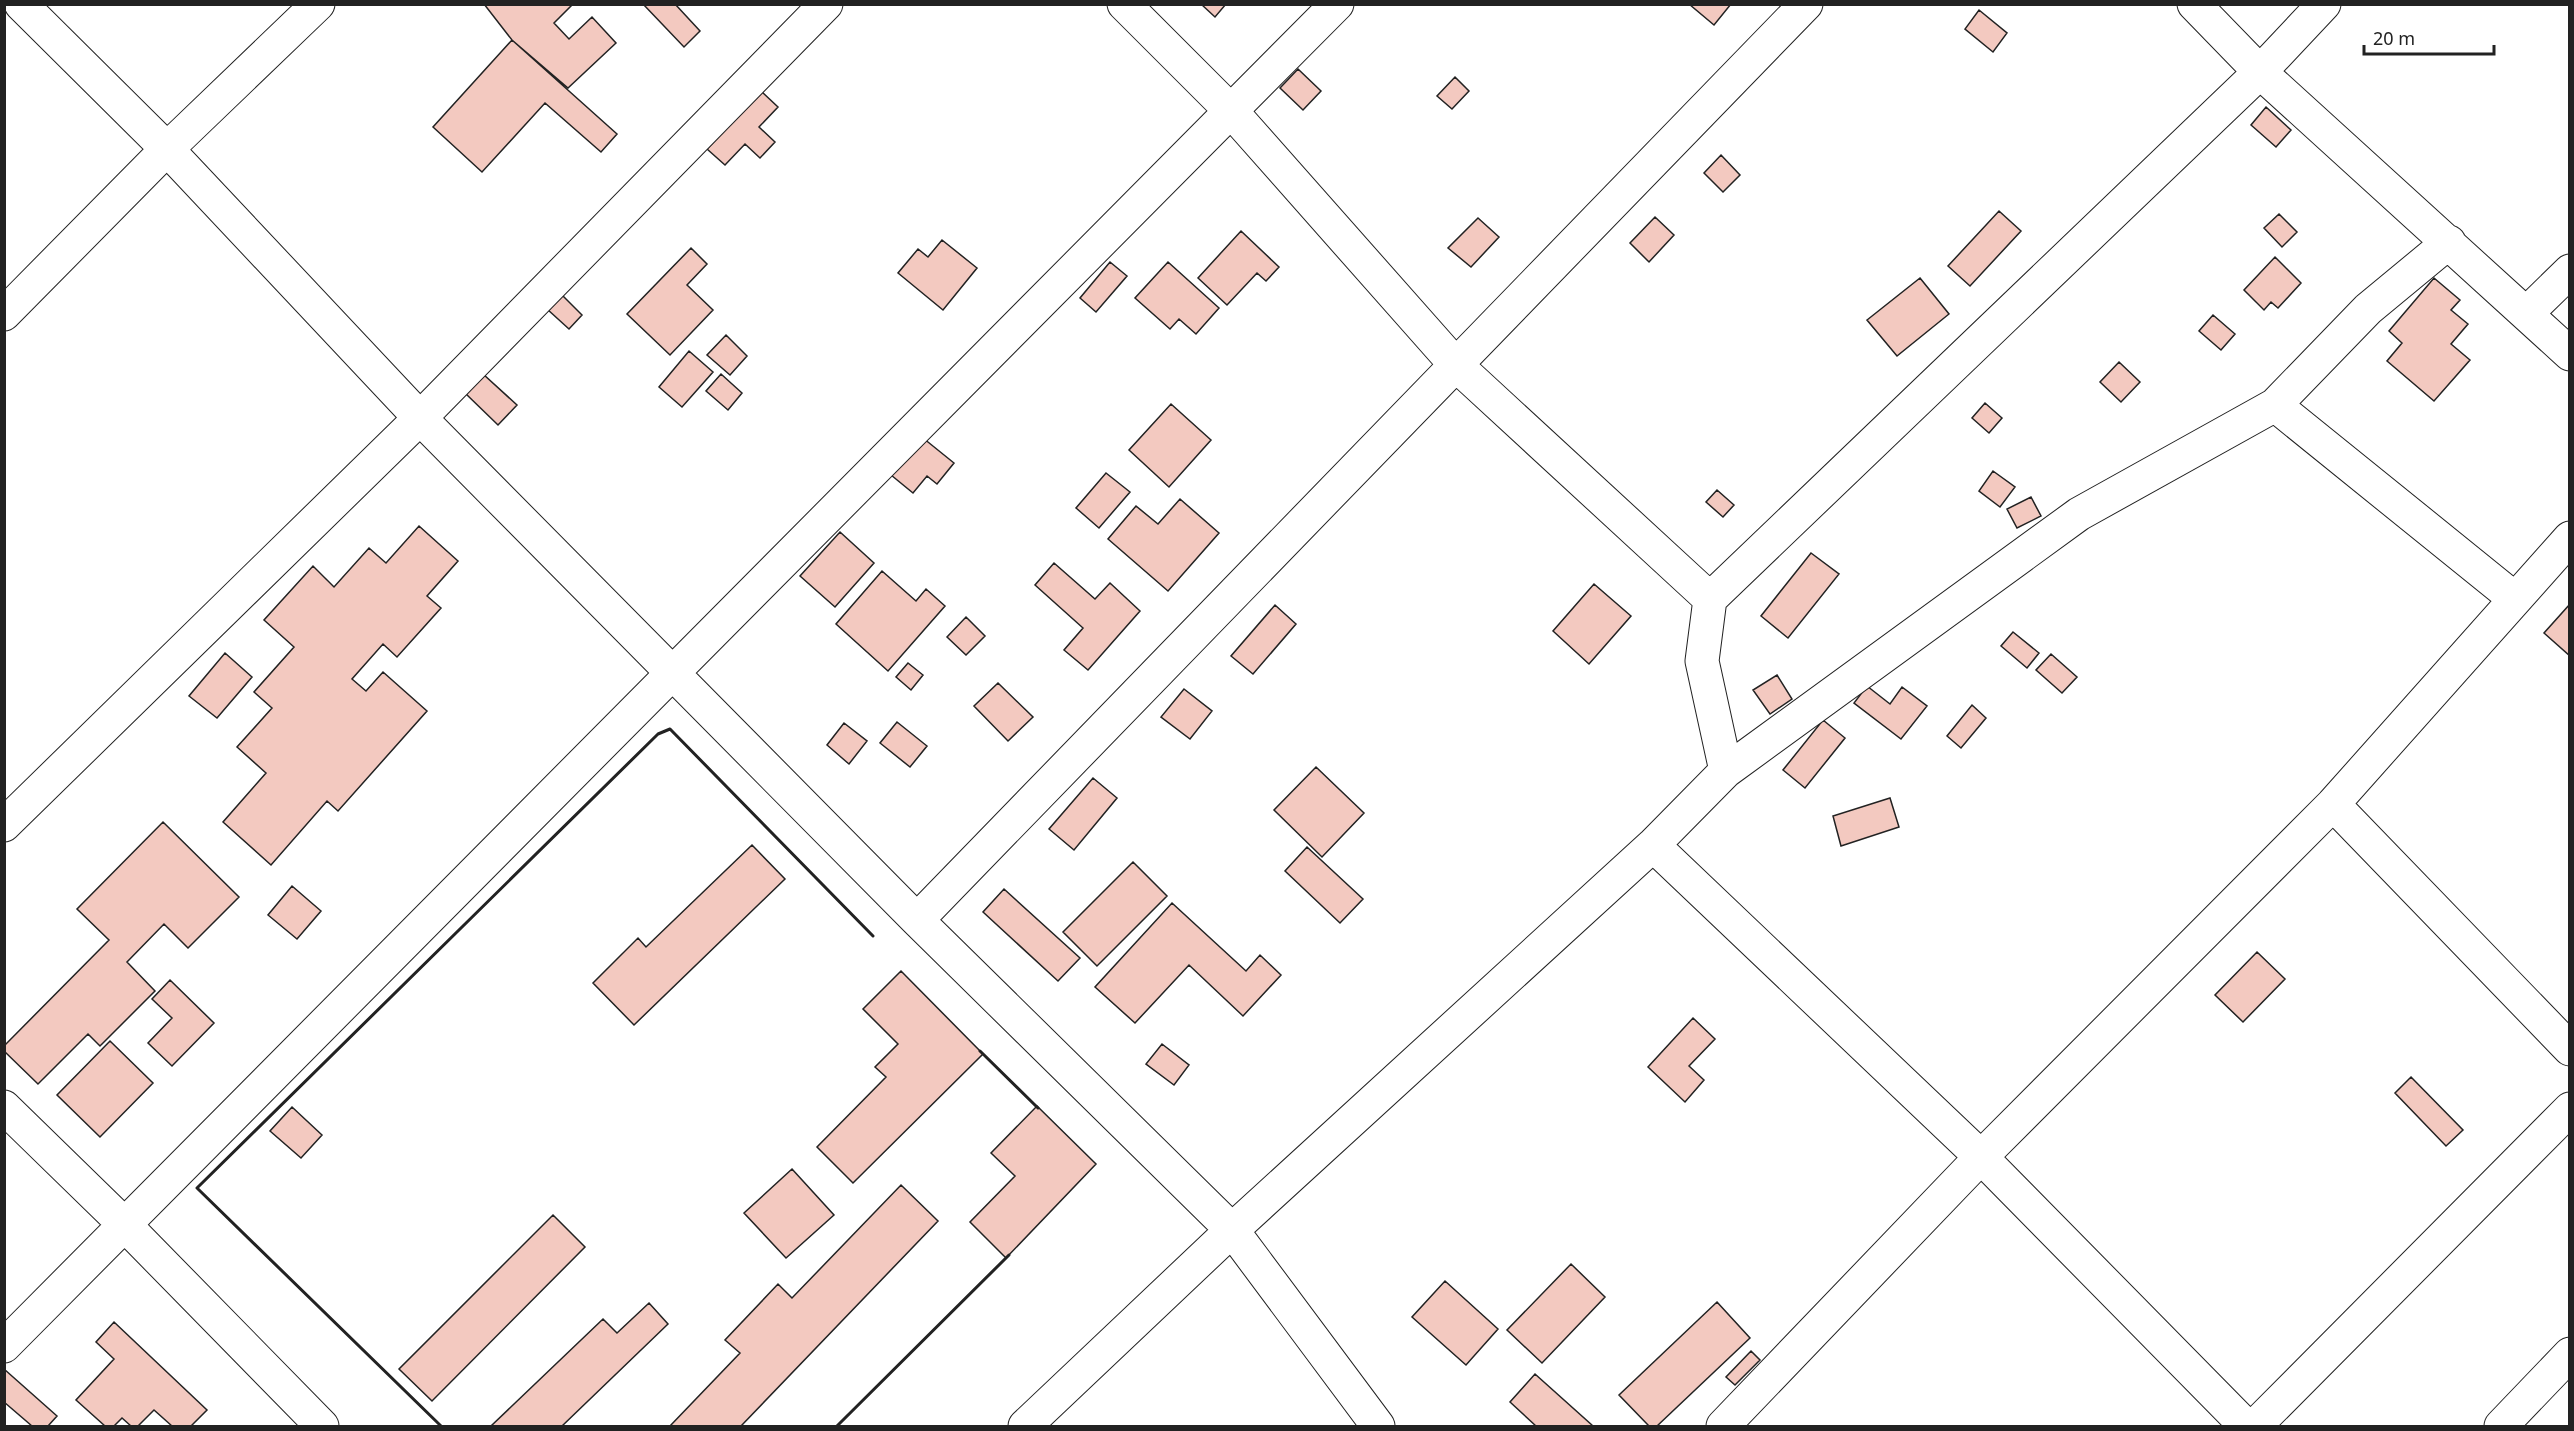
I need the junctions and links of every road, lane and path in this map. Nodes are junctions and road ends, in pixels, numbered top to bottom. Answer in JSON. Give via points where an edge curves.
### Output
{"nodes":[{"id":1,"x":21,"y":4,"type":"edge"},
{"id":2,"x":318,"y":4,"type":"edge"},
{"id":3,"x":826,"y":4,"type":"edge"},
{"id":4,"x":1124,"y":4,"type":"edge"},
{"id":5,"x":1337,"y":4,"type":"edge"},
{"id":6,"x":1806,"y":4,"type":"edge"},
{"id":7,"x":2194,"y":4,"type":"edge"},
{"id":8,"x":2324,"y":4,"type":"edge"},
{"id":9,"x":2260,"y":72,"type":"junction"},
{"id":10,"x":1232,"y":112,"type":"junction"},
{"id":11,"x":167,"y":149,"type":"junction"},
{"id":12,"x":2450,"y":242,"type":"junction"},
{"id":13,"x":2570,"y":271,"type":"edge"},
{"id":14,"x":2527,"y":313,"type":"junction"},
{"id":15,"x":4,"y":314,"type":"edge"},
{"id":16,"x":2570,"y":354,"type":"edge"},
{"id":17,"x":1455,"y":364,"type":"junction"},
{"id":18,"x":2275,"y":405,"type":"junction"},
{"id":19,"x":420,"y":418,"type":"junction"},
{"id":20,"x":2570,"y":538,"type":"edge"},
{"id":21,"x":1710,"y":598,"type":"junction"},
{"id":22,"x":2515,"y":599,"type":"junction"},
{"id":23,"x":672,"y":673,"type":"junction"},
{"id":24,"x":1726,"y":771,"type":"junction"},
{"id":25,"x":2333,"y":804,"type":"junction"},
{"id":26,"x":4,"y":825,"type":"edge"},
{"id":27,"x":1653,"y":845,"type":"junction"},
{"id":28,"x":917,"y":920,"type":"junction"},
{"id":29,"x":2570,"y":1049,"type":"edge"},
{"id":30,"x":4,"y":1107,"type":"edge"},
{"id":31,"x":2570,"y":1109,"type":"edge"},
{"id":32,"x":1981,"y":1157,"type":"junction"},
{"id":33,"x":124,"y":1224,"type":"junction"},
{"id":34,"x":1232,"y":1230,"type":"junction"},
{"id":35,"x":4,"y":1346,"type":"edge"},
{"id":36,"x":2570,"y":1354,"type":"edge"},
{"id":37,"x":322,"y":1426,"type":"edge"},
{"id":38,"x":1025,"y":1426,"type":"edge"},
{"id":39,"x":1378,"y":1426,"type":"edge"},
{"id":40,"x":1724,"y":1426,"type":"edge"},
{"id":41,"x":2246,"y":1426,"type":"edge"},
{"id":42,"x":2255,"y":1426,"type":"edge"},
{"id":43,"x":2501,"y":1426,"type":"edge"}],
"edges":[{"from":1,"to":11,"type":"street"},
{"from":2,"to":11,"type":"street"},
{"from":3,"to":19,"type":"street"},
{"from":4,"to":10,"type":"street"},
{"from":5,"to":10,"type":"street"},
{"from":6,"to":17,"type":"street"},
{"from":7,"to":9,"type":"street"},
{"from":8,"to":9,"type":"street"},
{"from":9,"to":12,"type":"street"},
{"from":9,"to":21,"type":"street"},
{"from":10,"to":17,"type":"street"},
{"from":10,"to":23,"type":"street"},
{"from":11,"to":15,"type":"street"},
{"from":11,"to":19,"type":"street"},
{"from":12,"to":14,"type":"street"},
{"from":12,"to":18,"type":"street","via":[[2368,309]]},
{"from":13,"to":14,"type":"street"},
{"from":14,"to":16,"type":"street"},
{"from":17,"to":21,"type":"street"},
{"from":17,"to":28,"type":"street"},
{"from":18,"to":22,"type":"street"},
{"from":18,"to":24,"type":"street","via":[[2079,514]]},
{"from":19,"to":23,"type":"street"},
{"from":19,"to":26,"type":"street"},
{"from":20,"to":22,"type":"street"},
{"from":21,"to":24,"type":"street","via":[[1702,661]]},
{"from":22,"to":25,"type":"street"},
{"from":23,"to":28,"type":"street"},
{"from":23,"to":33,"type":"street"},
{"from":24,"to":27,"type":"street"},
{"from":25,"to":29,"type":"street"},
{"from":25,"to":32,"type":"street"},
{"from":27,"to":32,"type":"street"},
{"from":27,"to":34,"type":"street"},
{"from":28,"to":34,"type":"street"},
{"from":30,"to":33,"type":"street"},
{"from":31,"to":42,"type":"street"},
{"from":32,"to":40,"type":"street"},
{"from":32,"to":41,"type":"street"},
{"from":33,"to":35,"type":"street"},
{"from":33,"to":37,"type":"street"},
{"from":34,"to":38,"type":"street"},
{"from":34,"to":39,"type":"street"},
{"from":36,"to":43,"type":"street"}]}
